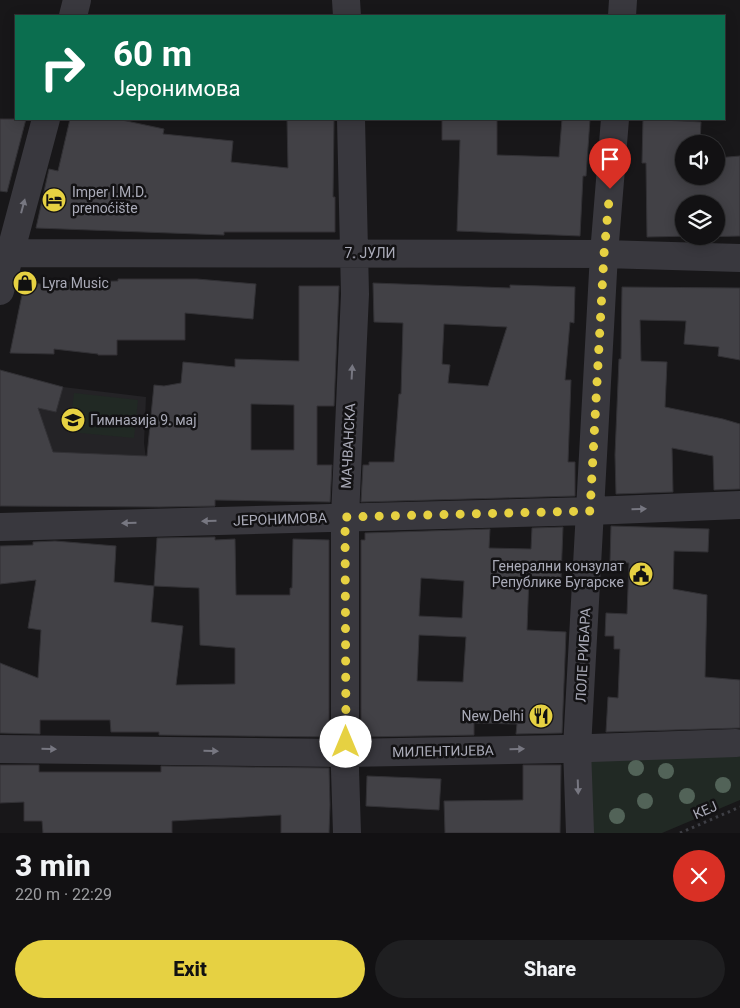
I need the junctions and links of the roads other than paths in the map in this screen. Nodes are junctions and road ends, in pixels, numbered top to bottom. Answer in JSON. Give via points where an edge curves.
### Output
{"nodes":[{"id":1,"x":77,"y":0,"type":"edge"},
{"id":2,"x":346,"y":0,"type":"edge"},
{"id":3,"x":624,"y":0,"type":"edge"},
{"id":4,"x":73,"y":15,"type":"edge"},
{"id":5,"x":347,"y":15,"type":"edge"},
{"id":6,"x":622,"y":15,"type":"edge"},
{"id":7,"x":46,"y":120,"type":"edge"},
{"id":8,"x":351,"y":120,"type":"edge"},
{"id":9,"x":615,"y":120,"type":"edge"},
{"id":10,"x":5,"y":253,"type":"edge"},
{"id":11,"x":355,"y":253,"type":"junction"},
{"id":12,"x":604,"y":254,"type":"junction"},
{"id":13,"x":740,"y":258,"type":"edge"},
{"id":14,"x":0,"y":291,"type":"edge"},
{"id":15,"x":740,"y":505,"type":"edge"},
{"id":16,"x":590,"y":511,"type":"junction"},
{"id":17,"x":345,"y":517,"type":"junction"},
{"id":18,"x":0,"y":527,"type":"edge"},
{"id":19,"x":736,"y":742,"type":"dead end"},
{"id":20,"x":577,"y":748,"type":"junction"},
{"id":21,"x":0,"y":749,"type":"edge"},
{"id":22,"x":346,"y":753,"type":"junction"},
{"id":23,"x":347,"y":833,"type":"edge"},
{"id":24,"x":580,"y":833,"type":"edge"}],
"edges":[{"from":1,"to":4,"type":"street"},
{"from":2,"to":5,"type":"street"},
{"from":3,"to":6,"type":"street"},
{"from":10,"to":7,"type":"street","one_way":true},
{"from":8,"to":11,"type":"street","name":"МАЧВАНСКА"},
{"from":9,"to":12,"type":"street","name":"ЛОЛЕ РИБАРА"},
{"from":10,"to":11,"type":"street","name":"7. ЈУЛИ"},
{"from":10,"to":14,"type":"street"},
{"from":11,"to":12,"type":"street","name":"7. ЈУЛИ"},
{"from":17,"to":11,"type":"street","name":"МАЧВАНСКА","one_way":true},
{"from":12,"to":13,"type":"street","name":"7. ЈУЛИ"},
{"from":12,"to":16,"type":"street","name":"ЛОЛЕ РИБАРА"},
{"from":16,"to":15,"type":"street","name":"ЈЕРОНИМОВА","one_way":true},
{"from":16,"to":17,"type":"street","name":"ЈЕРОНИМОВА"},
{"from":16,"to":20,"type":"street","name":"ЛОЛЕ РИБАРА"},
{"from":17,"to":18,"type":"street","name":"ЈЕРОНИМОВА","one_way":true},
{"from":17,"to":22,"type":"street","name":"МАЧВАНСКА"},
{"from":19,"to":20,"type":"street","name":"МИЛЕНТИЈЕВА"},
{"from":22,"to":20,"type":"street","name":"МИЛЕНТИЈЕВА","one_way":true},
{"from":20,"to":24,"type":"street","name":"ЛОЛЕ РИБАРА","one_way":true},
{"from":21,"to":22,"type":"street","name":"МИЛЕНТИЈЕВА","one_way":true},
{"from":22,"to":23,"type":"street","name":"МАЧВАНСКА"}]}
